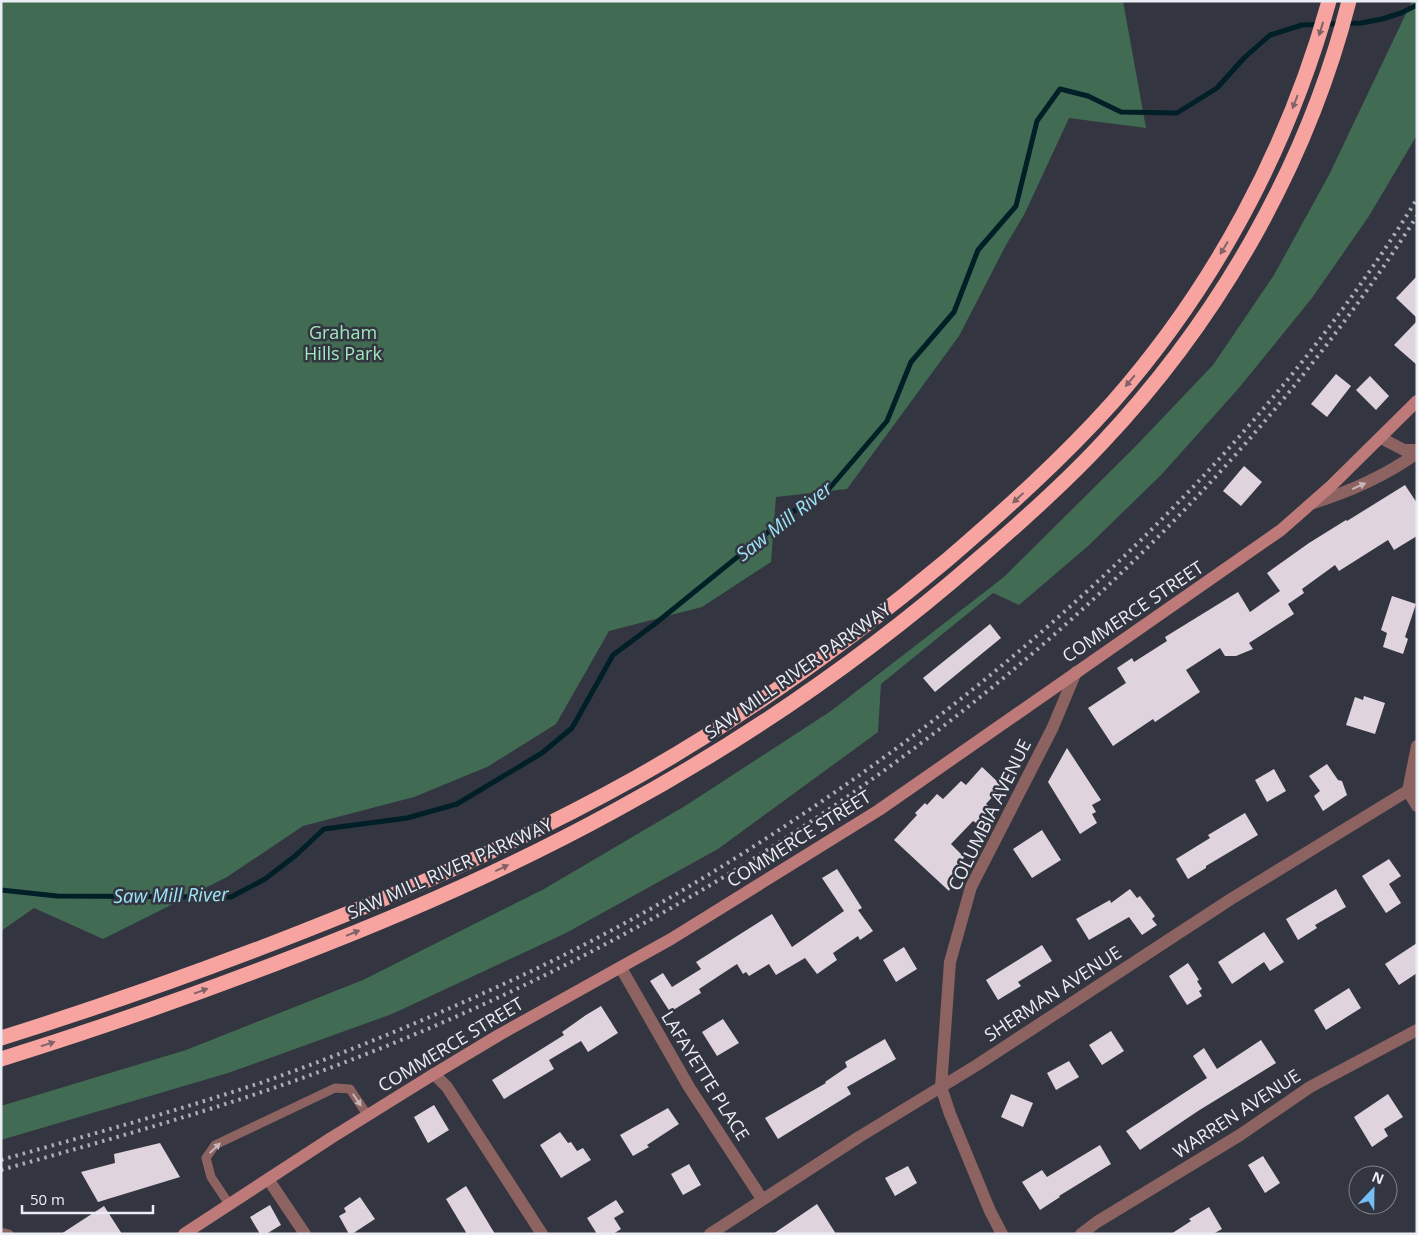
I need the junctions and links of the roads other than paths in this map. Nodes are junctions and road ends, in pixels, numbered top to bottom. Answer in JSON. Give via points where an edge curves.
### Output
{"nodes":[{"id":1,"x":1329,"y":1,"type":"edge"},
{"id":2,"x":1349,"y":1,"type":"edge"},
{"id":3,"x":1417,"y":401,"type":"edge"},
{"id":4,"x":1382,"y":438,"type":"junction"},
{"id":5,"x":1417,"y":452,"type":"edge"},
{"id":6,"x":1313,"y":503,"type":"junction"},
{"id":7,"x":1076,"y":672,"type":"junction"},
{"id":8,"x":1417,"y":746,"type":"edge"},
{"id":9,"x":1412,"y":788,"type":"edge"},
{"id":10,"x":1417,"y":806,"type":"edge"},
{"id":11,"x":621,"y":968,"type":"junction"},
{"id":12,"x":1417,"y":1030,"type":"edge"},
{"id":13,"x":1,"y":1038,"type":"edge"},
{"id":14,"x":1,"y":1059,"type":"edge"},
{"id":15,"x":434,"y":1074,"type":"junction"},
{"id":16,"x":941,"y":1087,"type":"junction"},
{"id":17,"x":368,"y":1116,"type":"junction"},
{"id":18,"x":268,"y":1178,"type":"junction"},
{"id":19,"x":762,"y":1200,"type":"junction"},
{"id":20,"x":229,"y":1204,"type":"junction"},
{"id":21,"x":1,"y":1232,"type":"edge"},
{"id":22,"x":9,"y":1234,"type":"edge"},
{"id":23,"x":184,"y":1234,"type":"edge"},
{"id":24,"x":305,"y":1234,"type":"edge"},
{"id":25,"x":542,"y":1234,"type":"edge"},
{"id":26,"x":710,"y":1234,"type":"edge"},
{"id":27,"x":1002,"y":1234,"type":"edge"},
{"id":28,"x":1081,"y":1234,"type":"edge"}],
"edges":[{"from":1,"to":13,"type":"highway","name":"SAW MILL RIVER PARKWAY","one_way":true,"via":[[1283,134],[1241,220],[1190,302],[1138,371],[1091,425],[1022,494],[926,577],[851,636],[773,692],[664,760],[560,818],[488,853],[408,889],[229,960]]},
{"from":14,"to":2,"type":"highway","name":"SAW MILL RIVER PARKWAY","one_way":true,"via":[[266,967],[392,917],[502,868],[616,810],[700,762],[860,655],[1033,511],[1100,445],[1183,346],[1219,294],[1269,209],[1306,130],[1336,48]]},
{"from":3,"to":4,"type":"main road"},
{"from":4,"to":5,"type":"street","name":"COMMERCE STREET","via":[[1404,450]]},
{"from":4,"to":6,"type":"main road"},
{"from":6,"to":5,"type":"street","name":"COMMERCE STREET","one_way":true,"via":[[1374,480]]},
{"from":6,"to":7,"type":"main road","name":"COMMERCE STREET","via":[[1261,546]]},
{"from":7,"to":11,"type":"main road","name":"COMMERCE STREET","via":[[878,810]]},
{"from":7,"to":16,"type":"street","name":"COLUMBIA AVENUE","via":[[1052,729],[972,887],[950,962]]},
{"from":8,"to":9,"type":"street"},
{"from":9,"to":10,"type":"street"},
{"from":9,"to":16,"type":"street","name":"SHERMAN AVENUE","via":[[1231,899]]},
{"from":11,"to":15,"type":"main road","name":"COMMERCE STREET"},
{"from":11,"to":19,"type":"street","name":"LAFAYETTE PLACE","via":[[689,1087]]},
{"from":12,"to":28,"type":"street","name":"WARREN AVENUE","via":[[1310,1087],[1240,1135]]},
{"from":15,"to":17,"type":"main road","name":"COMMERCE STREET"},
{"from":15,"to":25,"type":"street","via":[[447,1087]]},
{"from":16,"to":19,"type":"street","name":"SHERMAN AVENUE"},
{"from":16,"to":27,"type":"street","name":"COLUMBIA AVENUE"},
{"from":17,"to":18,"type":"main road","name":"COMMERCE STREET"},
{"from":20,"to":17,"type":"lane","one_way":true,"via":[[211,1177],[206,1158],[215,1145],[335,1088],[350,1089]]},
{"from":18,"to":20,"type":"main road","name":"COMMERCE STREET"},
{"from":18,"to":24,"type":"street"},
{"from":19,"to":26,"type":"street","name":"SHERMAN AVENUE"},
{"from":20,"to":23,"type":"main road","name":"COMMERCE STREET"},
{"from":21,"to":22,"type":"lane"}]}
